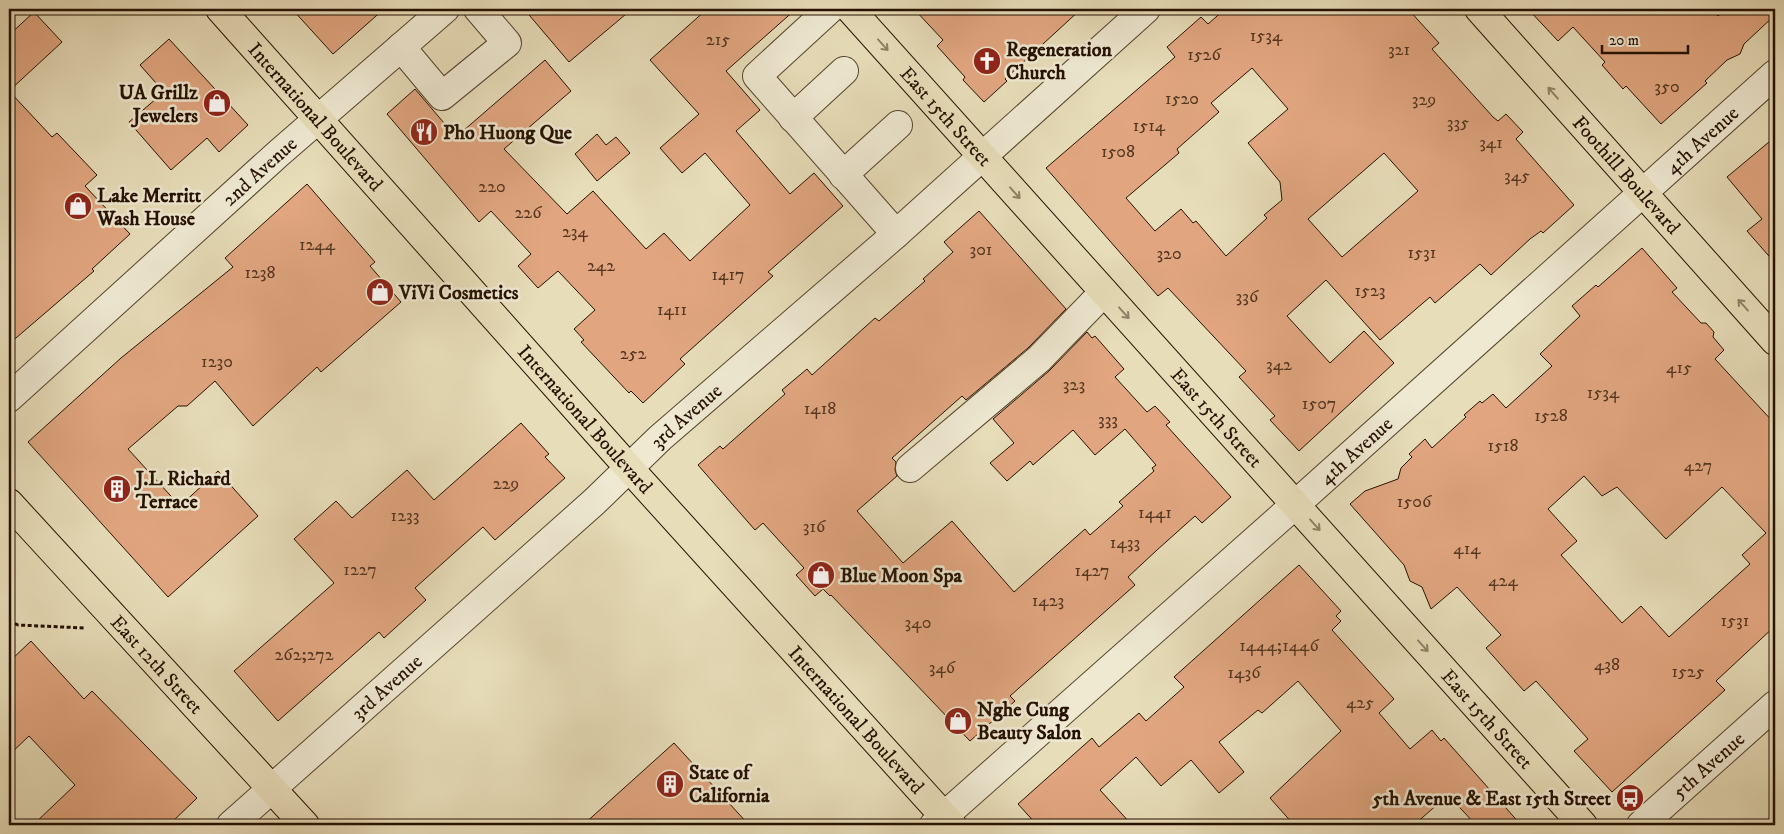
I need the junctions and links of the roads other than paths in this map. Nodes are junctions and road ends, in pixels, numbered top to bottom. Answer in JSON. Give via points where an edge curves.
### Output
{"nodes":[{"id":1,"x":220,"y":9,"type":"edge"},
{"id":2,"x":445,"y":9,"type":"edge"},
{"id":3,"x":478,"y":9,"type":"edge"},
{"id":4,"x":830,"y":9,"type":"edge"},
{"id":5,"x":850,"y":9,"type":"edge"},
{"id":6,"x":1146,"y":9,"type":"edge"},
{"id":7,"x":1479,"y":9,"type":"edge"},
{"id":8,"x":401,"y":47,"type":"junction"},
{"id":9,"x":844,"y":70,"type":"dead end"},
{"id":10,"x":1775,"y":74,"type":"edge"},
{"id":11,"x":793,"y":118,"type":"junction"},
{"id":12,"x":317,"y":119,"type":"junction"},
{"id":13,"x":898,"y":125,"type":"dead end"},
{"id":14,"x":982,"y":156,"type":"junction"},
{"id":15,"x":843,"y":175,"type":"junction"},
{"id":16,"x":1642,"y":194,"type":"junction"},
{"id":17,"x":896,"y":234,"type":"junction"},
{"id":18,"x":1104,"y":292,"type":"junction"},
{"id":19,"x":1775,"y":341,"type":"edge"},
{"id":20,"x":9,"y":398,"type":"edge"},
{"id":21,"x":629,"y":468,"type":"junction"},
{"id":22,"x":910,"y":468,"type":"dead end"},
{"id":23,"x":9,"y":503,"type":"edge"},
{"id":24,"x":1296,"y":504,"type":"junction"},
{"id":25,"x":1775,"y":704,"type":"edge"},
{"id":26,"x":271,"y":788,"type":"junction"},
{"id":27,"x":943,"y":822,"type":"edge"},
{"id":28,"x":231,"y":825,"type":"edge"},
{"id":29,"x":305,"y":825,"type":"edge"},
{"id":30,"x":1583,"y":825,"type":"edge"},
{"id":31,"x":1641,"y":825,"type":"edge"}],
"edges":[{"from":1,"to":12,"type":"main road","name":"International Boulevard"},
{"from":2,"to":8,"type":"street","name":"2nd Avenue"},
{"from":3,"to":8,"type":"street","via":[[506,43],[442,96]]},
{"from":4,"to":11,"type":"street","via":[[757,76]]},
{"from":5,"to":14,"type":"main road","name":"East 15th Street","one_way":true},
{"from":6,"to":14,"type":"street","name":"3rd Avenue"},
{"from":16,"to":7,"type":"main road","name":"Foothill Boulevard","one_way":true},
{"from":8,"to":12,"type":"street","name":"2nd Avenue"},
{"from":9,"to":11,"type":"street"},
{"from":10,"to":16,"type":"street","name":"4th Avenue"},
{"from":11,"to":15,"type":"street"},
{"from":12,"to":20,"type":"street","name":"2nd Avenue"},
{"from":12,"to":21,"type":"main road","name":"International Boulevard"},
{"from":13,"to":15,"type":"street"},
{"from":14,"to":17,"type":"street","name":"3rd Avenue"},
{"from":14,"to":18,"type":"main road","name":"East 15th Street","one_way":true},
{"from":15,"to":17,"type":"street"},
{"from":19,"to":16,"type":"main road","name":"Foothill Boulevard","one_way":true},
{"from":16,"to":24,"type":"street","name":"4th Avenue"},
{"from":17,"to":21,"type":"street","name":"3rd Avenue"},
{"from":18,"to":22,"type":"street","via":[[1040,359]]},
{"from":18,"to":24,"type":"main road","name":"East 15th Street","one_way":true},
{"from":21,"to":26,"type":"street","name":"3rd Avenue"},
{"from":21,"to":27,"type":"main road","name":"International Boulevard"},
{"from":23,"to":26,"type":"main road","name":"East 12th Street"},
{"from":24,"to":27,"type":"street","name":"4th Avenue"},
{"from":24,"to":30,"type":"main road","name":"East 15th Street","one_way":true},
{"from":25,"to":31,"type":"street","name":"5th Avenue"},
{"from":26,"to":28,"type":"street","name":"3rd Avenue"},
{"from":26,"to":29,"type":"main road","name":"East 12th Street"}]}
